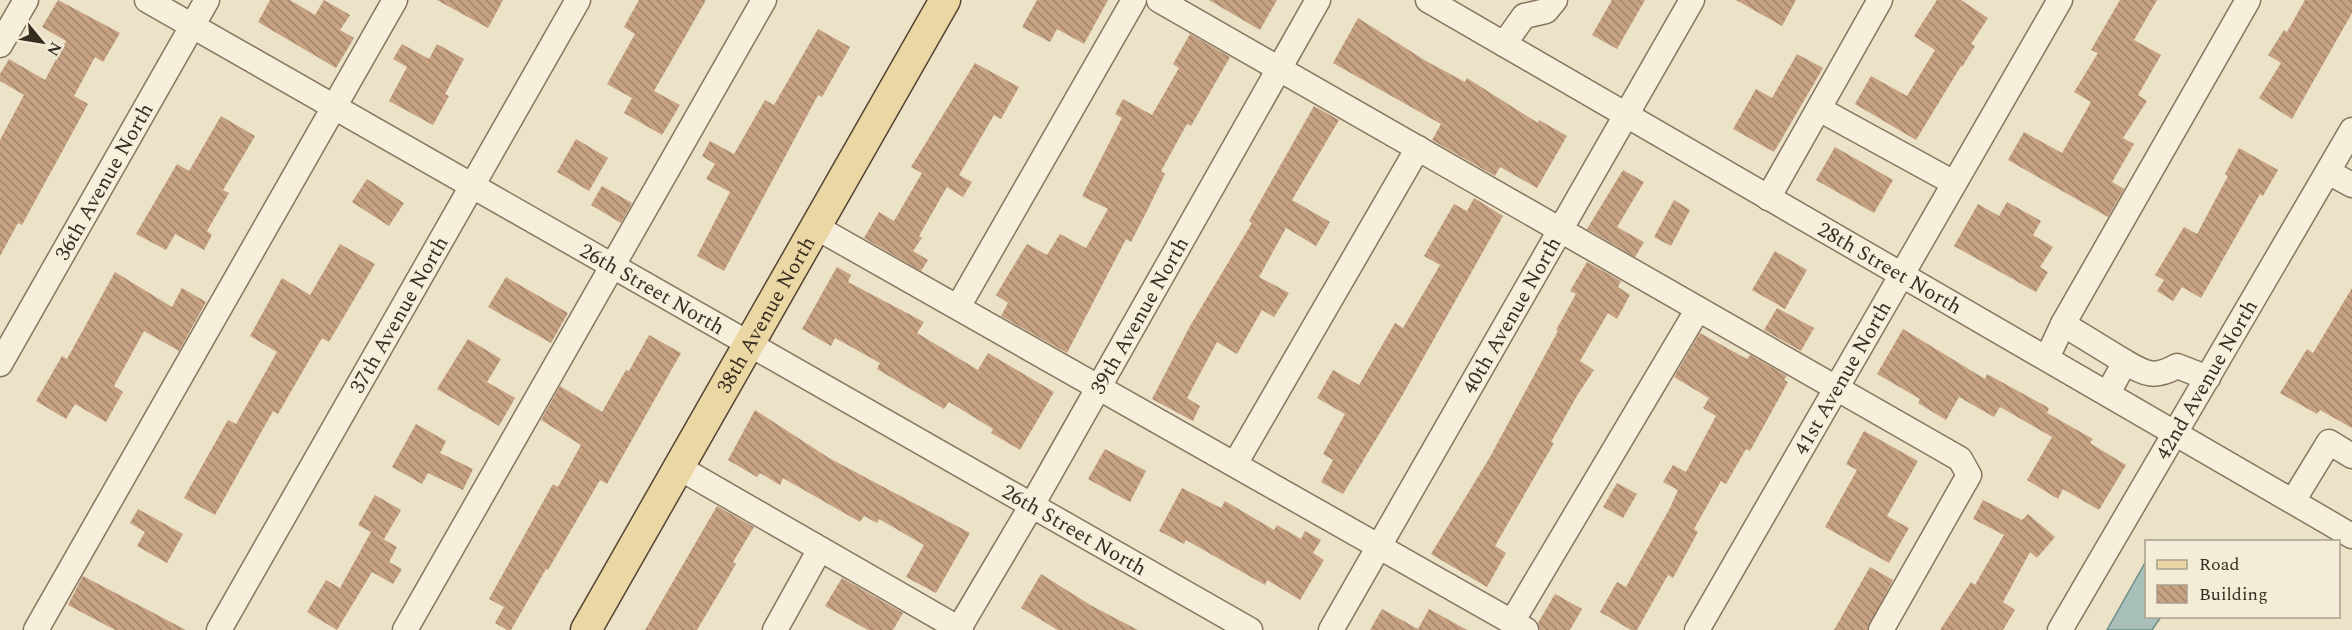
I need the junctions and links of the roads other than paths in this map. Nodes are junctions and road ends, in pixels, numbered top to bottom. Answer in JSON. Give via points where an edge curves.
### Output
{"nodes":[{"id":1,"x":26,"y":0,"type":"edge"},
{"id":2,"x":147,"y":0,"type":"edge"},
{"id":3,"x":207,"y":0,"type":"edge"},
{"id":4,"x":395,"y":0,"type":"edge"},
{"id":5,"x":579,"y":0,"type":"edge"},
{"id":6,"x":764,"y":0,"type":"edge"},
{"id":7,"x":945,"y":0,"type":"edge"},
{"id":8,"x":1134,"y":0,"type":"edge"},
{"id":9,"x":1159,"y":0,"type":"edge"},
{"id":10,"x":1318,"y":0,"type":"edge"},
{"id":11,"x":1428,"y":0,"type":"edge"},
{"id":12,"x":1555,"y":0,"type":"edge"},
{"id":13,"x":1692,"y":0,"type":"edge"},
{"id":14,"x":1880,"y":0,"type":"edge"},
{"id":15,"x":2060,"y":0,"type":"edge"},
{"id":16,"x":2248,"y":0,"type":"edge"},
{"id":17,"x":192,"y":26,"type":"junction"},
{"id":18,"x":1504,"y":44,"type":"junction"},
{"id":19,"x":0,"y":45,"type":"edge"},
{"id":20,"x":1279,"y":69,"type":"junction"},
{"id":21,"x":335,"y":106,"type":"junction"},
{"id":22,"x":1819,"y":109,"type":"junction"},
{"id":23,"x":1626,"y":115,"type":"junction"},
{"id":24,"x":2352,"y":130,"type":"edge"},
{"id":25,"x":1418,"y":148,"type":"junction"},
{"id":26,"x":2328,"y":172,"type":"junction"},
{"id":27,"x":1954,"y":183,"type":"junction"},
{"id":28,"x":2352,"y":185,"type":"edge"},
{"id":29,"x":473,"y":188,"type":"junction"},
{"id":30,"x":1768,"y":198,"type":"junction"},
{"id":31,"x":814,"y":226,"type":"junction"},
{"id":32,"x":1560,"y":230,"type":"junction"},
{"id":33,"x":611,"y":267,"type":"junction"},
{"id":34,"x":1900,"y":275,"type":"junction"},
{"id":35,"x":958,"y":307,"type":"junction"},
{"id":36,"x":1698,"y":309,"type":"junction"},
{"id":37,"x":2063,"y":324,"type":"junction"},
{"id":38,"x":747,"y":344,"type":"junction"},
{"id":39,"x":2047,"y":358,"type":"junction"},
{"id":40,"x":2125,"y":362,"type":"junction"},
{"id":41,"x":0,"y":364,"type":"edge"},
{"id":42,"x":2208,"y":378,"type":"junction"},
{"id":43,"x":1099,"y":386,"type":"junction"},
{"id":44,"x":1836,"y":388,"type":"junction"},
{"id":45,"x":2108,"y":393,"type":"junction"},
{"id":46,"x":2176,"y":432,"type":"junction"},
{"id":47,"x":2352,"y":456,"type":"edge"},
{"id":48,"x":1235,"y":464,"type":"junction"},
{"id":49,"x":678,"y":467,"type":"junction"},
{"id":50,"x":2294,"y":501,"type":"junction"},
{"id":51,"x":1032,"y":505,"type":"junction"},
{"id":52,"x":2352,"y":536,"type":"edge"},
{"id":53,"x":1379,"y":547,"type":"junction"},
{"id":54,"x":820,"y":549,"type":"junction"},
{"id":55,"x":1519,"y":626,"type":"edge"},
{"id":56,"x":36,"y":630,"type":"edge"},
{"id":57,"x":219,"y":630,"type":"edge"},
{"id":58,"x":405,"y":630,"type":"edge"},
{"id":59,"x":586,"y":630,"type":"edge"},
{"id":60,"x":775,"y":630,"type":"edge"},
{"id":61,"x":959,"y":630,"type":"edge"},
{"id":62,"x":1250,"y":630,"type":"edge"},
{"id":63,"x":1331,"y":630,"type":"edge"},
{"id":64,"x":1697,"y":630,"type":"edge"},
{"id":65,"x":1881,"y":630,"type":"edge"},
{"id":66,"x":2060,"y":630,"type":"edge"}],
"edges":[{"from":1,"to":19,"type":"street"},
{"from":2,"to":17,"type":"street","name":"26th Street North"},
{"from":3,"to":17,"type":"street","name":"36th Avenue North"},
{"from":4,"to":21,"type":"street"},
{"from":5,"to":29,"type":"street","name":"37th Avenue North"},
{"from":6,"to":33,"type":"street"},
{"from":7,"to":31,"type":"main road","name":"38th Avenue North"},
{"from":8,"to":35,"type":"street"},
{"from":9,"to":20,"type":"street"},
{"from":10,"to":20,"type":"street","name":"39th Avenue North"},
{"from":11,"to":18,"type":"street","name":"28th Street North"},
{"from":12,"to":18,"type":"street","via":[[1546,10],[1524,16]]},
{"from":13,"to":23,"type":"street","name":"40th Avenue North"},
{"from":14,"to":22,"type":"street"},
{"from":15,"to":27,"type":"street","name":"41st Avenue North"},
{"from":16,"to":37,"type":"street"},
{"from":17,"to":21,"type":"street","name":"26th Street North"},
{"from":17,"to":41,"type":"street","name":"36th Avenue North"},
{"from":18,"to":23,"type":"street","name":"28th Street North"},
{"from":20,"to":25,"type":"street"},
{"from":20,"to":43,"type":"street","name":"39th Avenue North"},
{"from":21,"to":29,"type":"street","name":"26th Street North"},
{"from":21,"to":56,"type":"street"},
{"from":22,"to":27,"type":"street"},
{"from":22,"to":30,"type":"street"},
{"from":23,"to":30,"type":"street","name":"28th Street North"},
{"from":23,"to":32,"type":"street","name":"40th Avenue North"},
{"from":24,"to":26,"type":"street","name":"42nd Avenue North"},
{"from":25,"to":32,"type":"street"},
{"from":25,"to":48,"type":"street"},
{"from":26,"to":28,"type":"street"},
{"from":26,"to":42,"type":"street","name":"42nd Avenue North"},
{"from":27,"to":34,"type":"street","name":"41st Avenue North"},
{"from":29,"to":33,"type":"street","name":"26th Street North"},
{"from":29,"to":57,"type":"street","name":"37th Avenue North"},
{"from":30,"to":34,"type":"street","name":"28th Street North"},
{"from":31,"to":35,"type":"street"},
{"from":31,"to":38,"type":"main road","name":"38th Avenue North"},
{"from":32,"to":36,"type":"street"},
{"from":32,"to":53,"type":"street","name":"40th Avenue North"},
{"from":33,"to":38,"type":"street","name":"26th Street North"},
{"from":33,"to":58,"type":"street"},
{"from":34,"to":39,"type":"street","name":"28th Street North"},
{"from":34,"to":44,"type":"street","name":"41st Avenue North"},
{"from":35,"to":43,"type":"street"},
{"from":36,"to":44,"type":"street"},
{"from":36,"to":55,"type":"street"},
{"from":37,"to":39,"type":"street"},
{"from":37,"to":40,"type":"street"},
{"from":38,"to":49,"type":"main road","name":"38th Avenue North"},
{"from":38,"to":51,"type":"street","name":"26th Street North"},
{"from":39,"to":45,"type":"street","name":"28th Street North"},
{"from":40,"to":42,"type":"street","via":[[2146,374],[2164,374],[2178,366]]},
{"from":40,"to":45,"type":"street"},
{"from":42,"to":46,"type":"street","name":"42nd Avenue North"},
{"from":43,"to":48,"type":"street"},
{"from":43,"to":51,"type":"street","name":"39th Avenue North"},
{"from":44,"to":64,"type":"street","name":"41st Avenue North"},
{"from":44,"to":65,"type":"street","via":[[1960,459],[1969,475]]},
{"from":45,"to":46,"type":"street","name":"28th Street North"},
{"from":46,"to":50,"type":"street","name":"28th Street North"},
{"from":46,"to":66,"type":"street","name":"42nd Avenue North"},
{"from":47,"to":50,"type":"street","via":[[2329,442]]},
{"from":48,"to":53,"type":"street"},
{"from":49,"to":54,"type":"street"},
{"from":49,"to":59,"type":"main road","name":"38th Avenue North"},
{"from":50,"to":52,"type":"street","name":"28th Street North"},
{"from":51,"to":61,"type":"street","name":"39th Avenue North"},
{"from":51,"to":62,"type":"street","name":"26th Street North"},
{"from":53,"to":55,"type":"street"},
{"from":53,"to":63,"type":"street","name":"40th Avenue North"},
{"from":54,"to":60,"type":"street"},
{"from":54,"to":61,"type":"street"}]}
